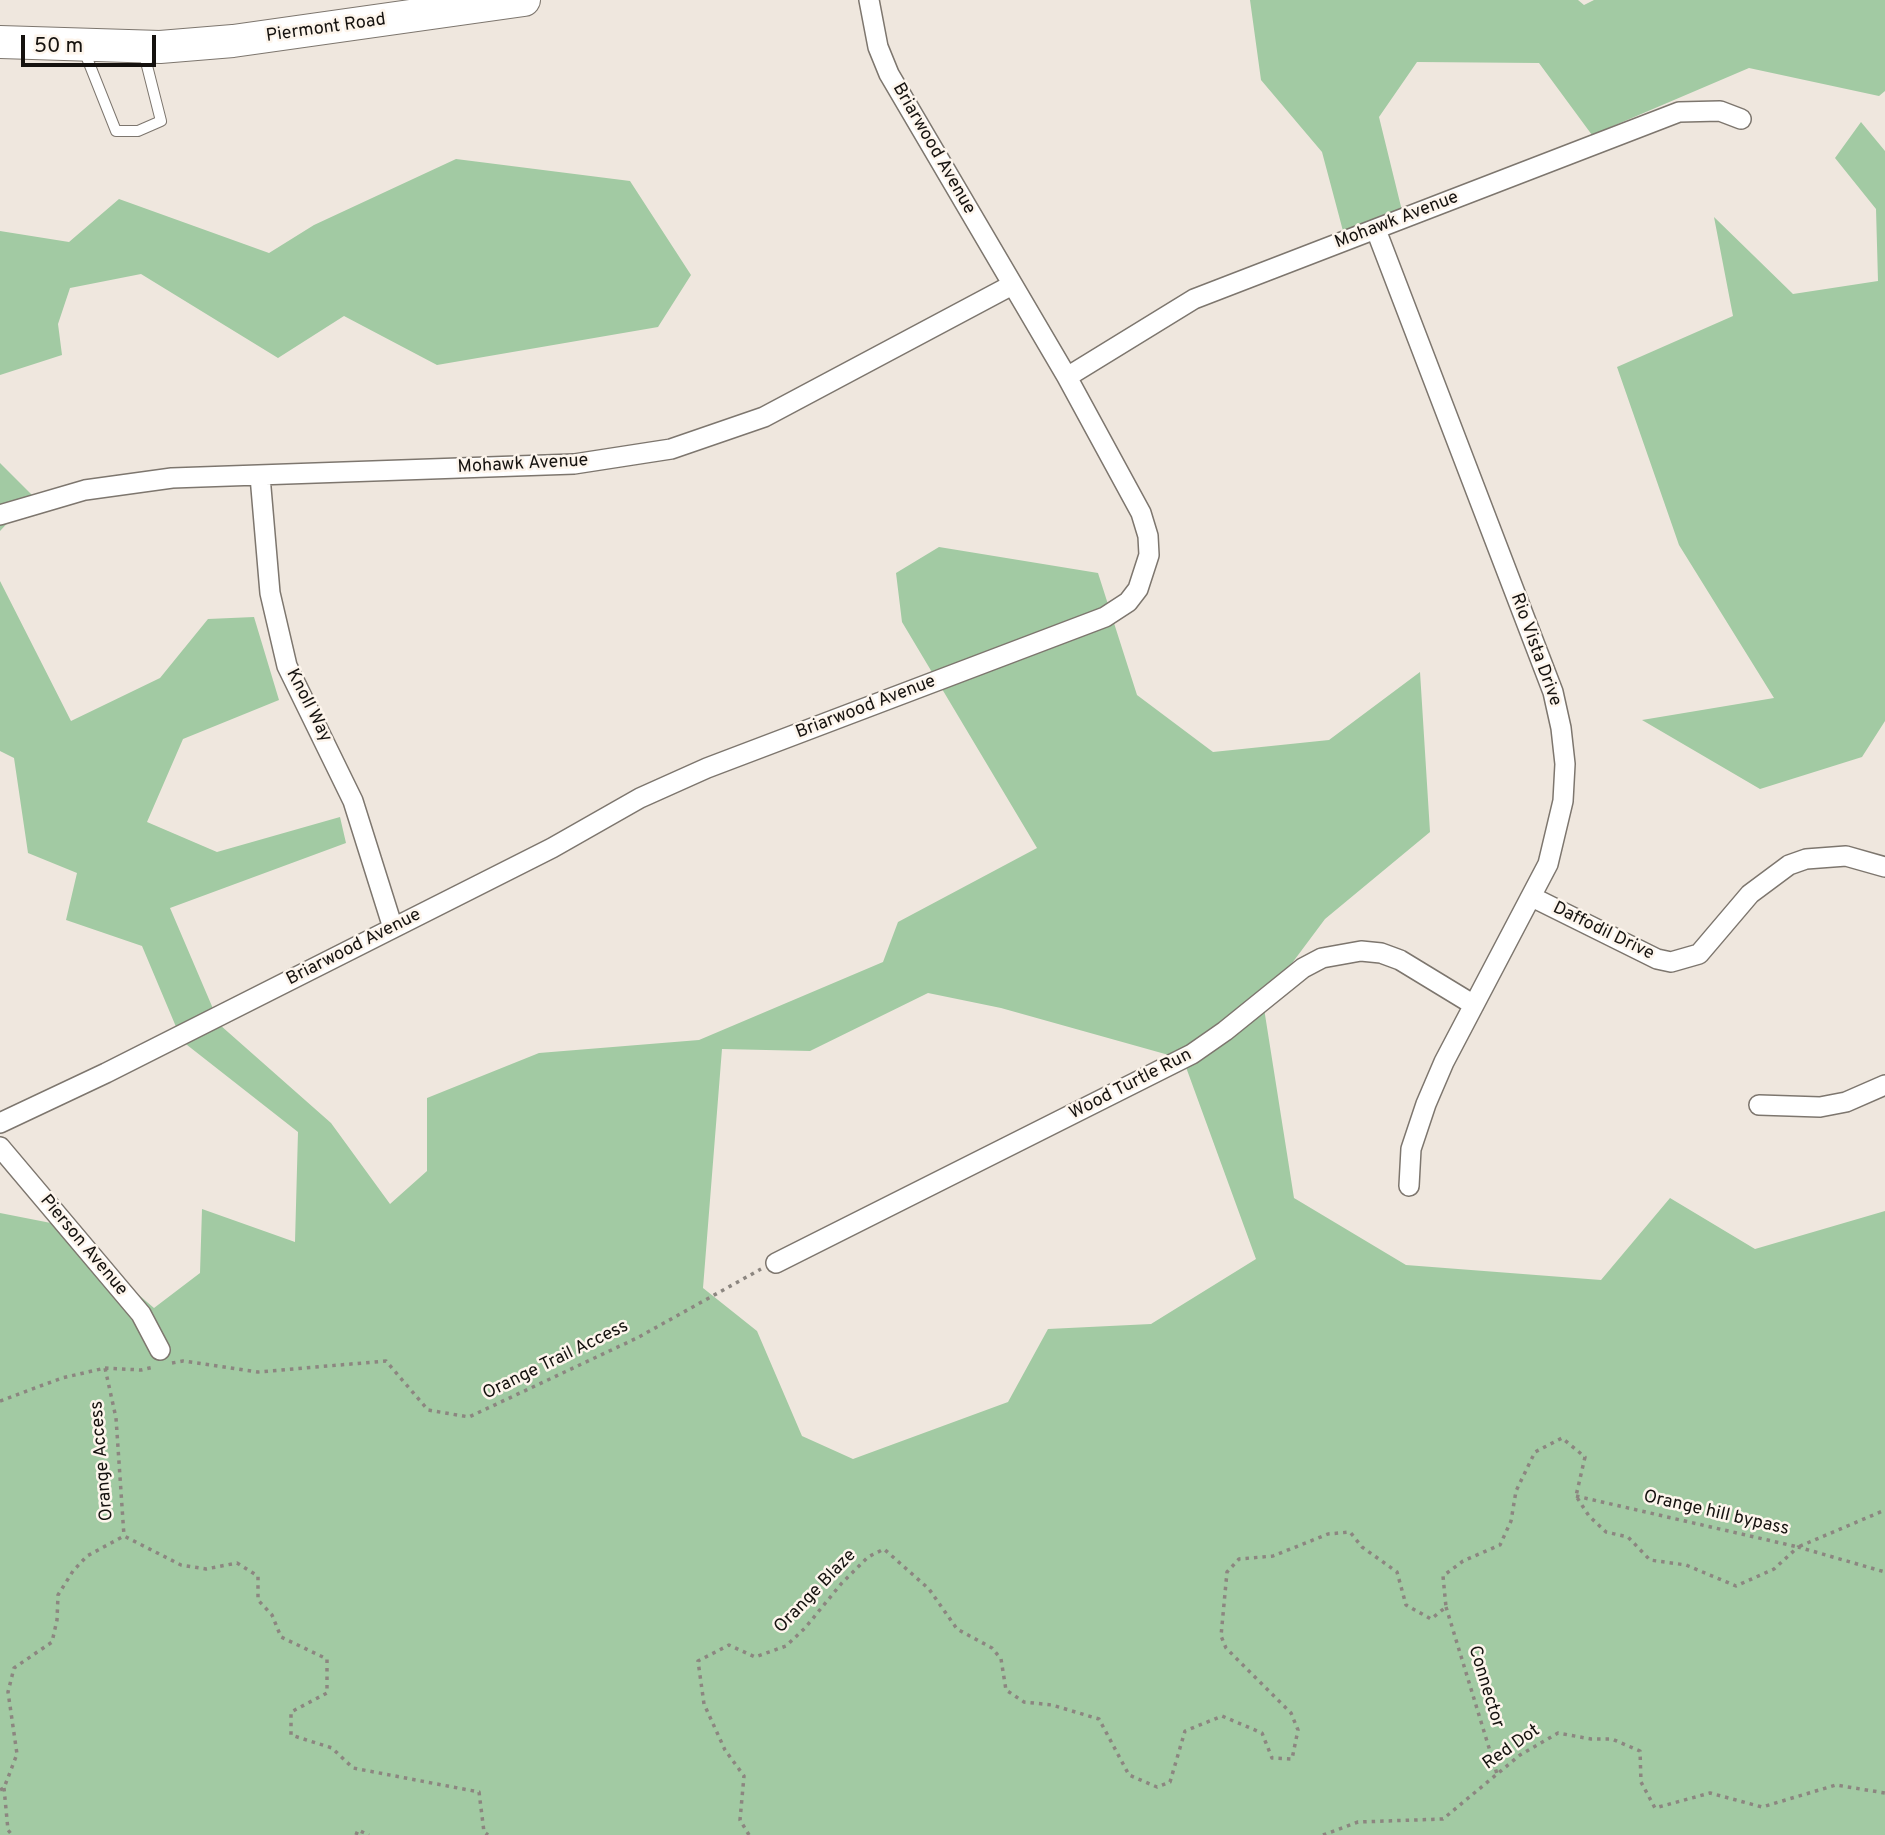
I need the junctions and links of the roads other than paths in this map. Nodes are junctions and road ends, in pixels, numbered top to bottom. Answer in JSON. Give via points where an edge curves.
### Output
{"nodes":[{"id":1,"x":524,"y":0,"type":"edge"},
{"id":2,"x":869,"y":0,"type":"edge"},
{"id":3,"x":0,"y":42,"type":"edge"},
{"id":4,"x":81,"y":44,"type":"junction"},
{"id":5,"x":142,"y":46,"type":"junction"},
{"id":6,"x":1741,"y":119,"type":"dead end"},
{"id":7,"x":1376,"y":230,"type":"junction"},
{"id":8,"x":1012,"y":285,"type":"junction"},
{"id":9,"x":1067,"y":377,"type":"junction"},
{"id":10,"x":260,"y":476,"type":"junction"},
{"id":11,"x":0,"y":515,"type":"edge"},
{"id":12,"x":1885,"y":867,"type":"edge"},
{"id":13,"x":1532,"y":897,"type":"junction"},
{"id":14,"x":393,"y":928,"type":"junction"},
{"id":15,"x":1474,"y":1005,"type":"junction"},
{"id":16,"x":1885,"y":1085,"type":"edge"},
{"id":17,"x":1759,"y":1105,"type":"dead end"},
{"id":18,"x":0,"y":1122,"type":"edge"},
{"id":19,"x":0,"y":1147,"type":"edge"},
{"id":20,"x":1409,"y":1186,"type":"dead end"},
{"id":21,"x":776,"y":1263,"type":"road end"},
{"id":22,"x":160,"y":1350,"type":"dead end"}],
"edges":[{"from":1,"to":5,"type":"main road","name":"Piermont Road","via":[[233,41]]},
{"from":2,"to":8,"type":"street","name":"Briarwood Avenue","via":[[878,47],[889,74]]},
{"from":3,"to":4,"type":"main road","name":"Piermont Road"},
{"from":4,"to":5,"type":"main road","name":"Piermont Road"},
{"from":4,"to":5,"type":"lane","via":[[116,131],[138,131],[161,121]]},
{"from":6,"to":7,"type":"street","name":"Mohawk Avenue","via":[[1720,111],[1679,112]]},
{"from":7,"to":9,"type":"street","name":"Mohawk Avenue","via":[[1194,299]]},
{"from":7,"to":13,"type":"street","name":"Rio Vista Drive","via":[[1553,691],[1565,764],[1563,801],[1551,854]]},
{"from":8,"to":9,"type":"street","name":"Briarwood Avenue"},
{"from":8,"to":10,"type":"street","name":"Mohawk Avenue","via":[[764,417],[671,449],[574,464]]},
{"from":9,"to":14,"type":"street","name":"Briarwood Avenue","via":[[1142,513],[1148,536],[1146,573],[1128,602],[1105,617],[706,768]]},
{"from":10,"to":11,"type":"street","name":"Mohawk Avenue","via":[[129,483]]},
{"from":10,"to":14,"type":"street","name":"Knoll Way","via":[[270,593],[287,666],[353,801]]},
{"from":12,"to":13,"type":"street","name":"Daffodil Drive","via":[[1846,856],[1789,865],[1749,894],[1699,954],[1671,962]]},
{"from":13,"to":15,"type":"street","name":"Rio Vista Drive"},
{"from":14,"to":18,"type":"street","name":"Briarwood Avenue"},
{"from":15,"to":20,"type":"street","name":"Rio Vista Drive","via":[[1426,1104],[1411,1149]]},
{"from":15,"to":21,"type":"street","name":"Wood Turtle Run","via":[[1401,960],[1381,953],[1341,952],[1322,958],[1192,1054]]},
{"from":16,"to":17,"type":"street","via":[[1846,1102],[1820,1107]]},
{"from":19,"to":22,"type":"street","name":"Pierson Avenue","via":[[141,1314]]}]}
